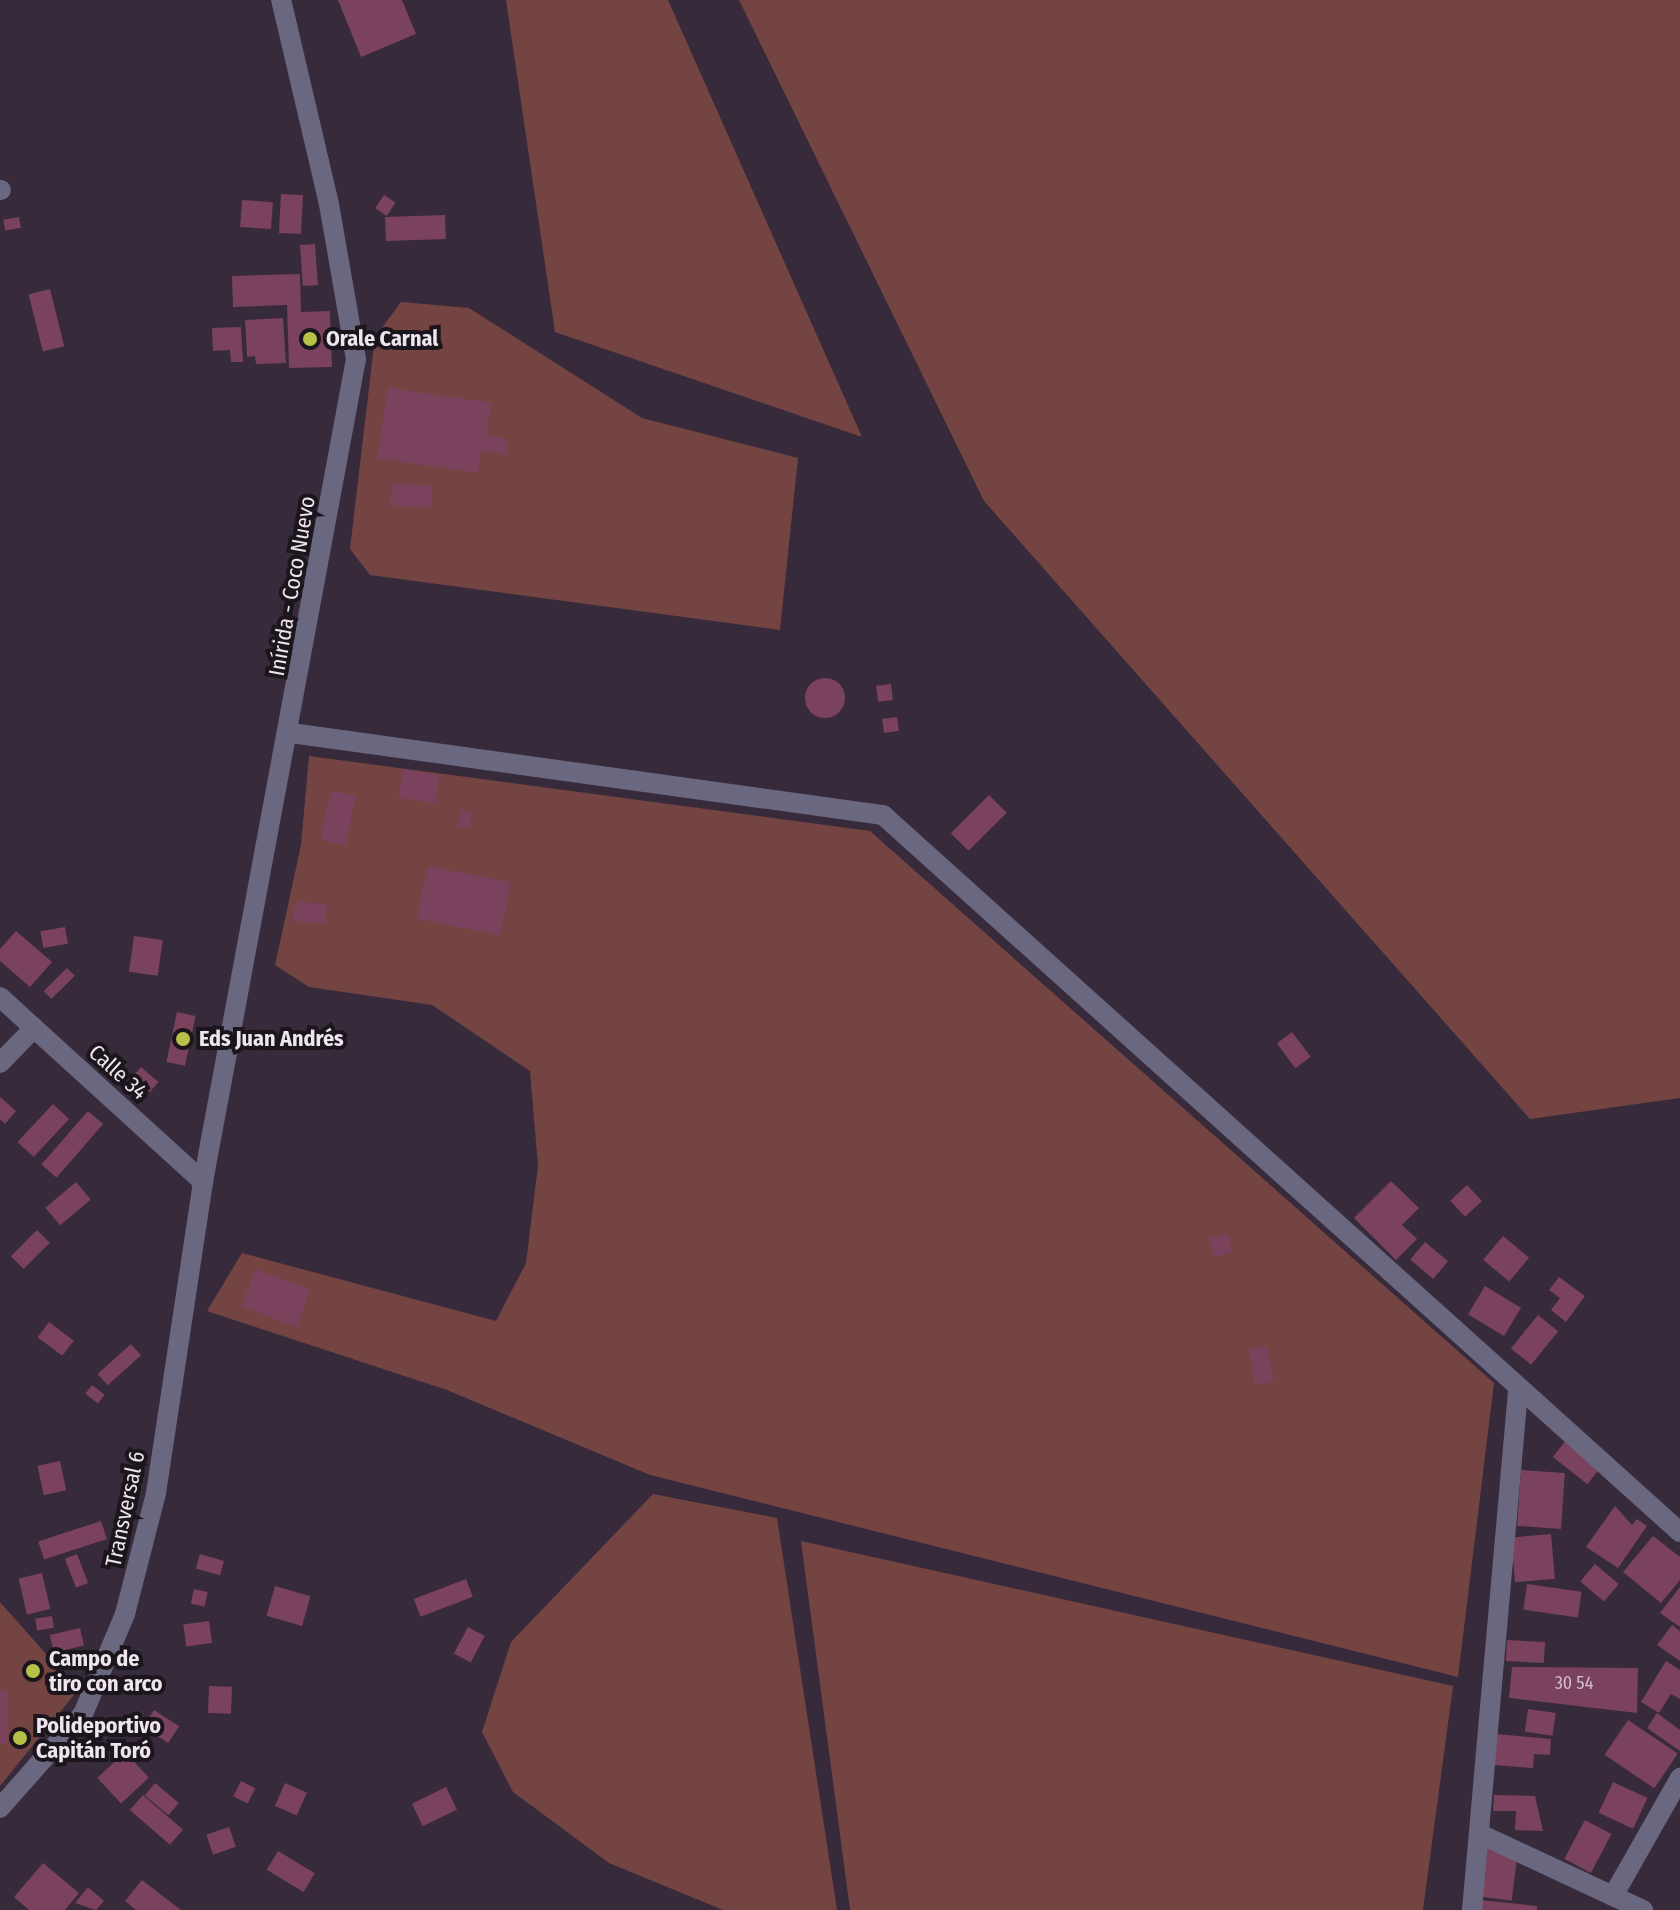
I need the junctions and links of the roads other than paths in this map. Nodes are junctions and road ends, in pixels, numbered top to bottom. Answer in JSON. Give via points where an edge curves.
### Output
{"nodes":[{"id":1,"x":281,"y":0,"type":"edge"},
{"id":2,"x":291,"y":733,"type":"junction"},
{"id":3,"x":0,"y":997,"type":"edge"},
{"id":4,"x":34,"y":1028,"type":"junction"},
{"id":5,"x":0,"y":1063,"type":"edge"},
{"id":6,"x":203,"y":1182,"type":"junction"},
{"id":7,"x":1518,"y":1392,"type":"junction"},
{"id":8,"x":1680,"y":1532,"type":"edge"},
{"id":9,"x":1680,"y":1778,"type":"edge"},
{"id":10,"x":0,"y":1808,"type":"edge"},
{"id":11,"x":1480,"y":1834,"type":"junction"},
{"id":12,"x":1613,"y":1896,"type":"junction"},
{"id":13,"x":1472,"y":1910,"type":"edge"},
{"id":14,"x":1643,"y":1910,"type":"edge"}],
"edges":[{"from":1,"to":2,"type":"street","name":"Inírida - Coco Nuevo","via":[[329,204],[356,359]]},
{"from":2,"to":6,"type":"street","name":"Inírida - Coco Nuevo"},
{"from":2,"to":7,"type":"street","via":[[883,815]]},
{"from":3,"to":4,"type":"street","name":"Calle 34"},
{"from":4,"to":5,"type":"street"},
{"from":4,"to":6,"type":"street","name":"Calle 34"},
{"from":6,"to":10,"type":"street","name":"Transversal 6","via":[[156,1493],[125,1614],[83,1714]]},
{"from":7,"to":8,"type":"street"},
{"from":7,"to":11,"type":"street"},
{"from":9,"to":12,"type":"street"},
{"from":11,"to":12,"type":"street"},
{"from":11,"to":13,"type":"street"},
{"from":12,"to":14,"type":"street"}]}
